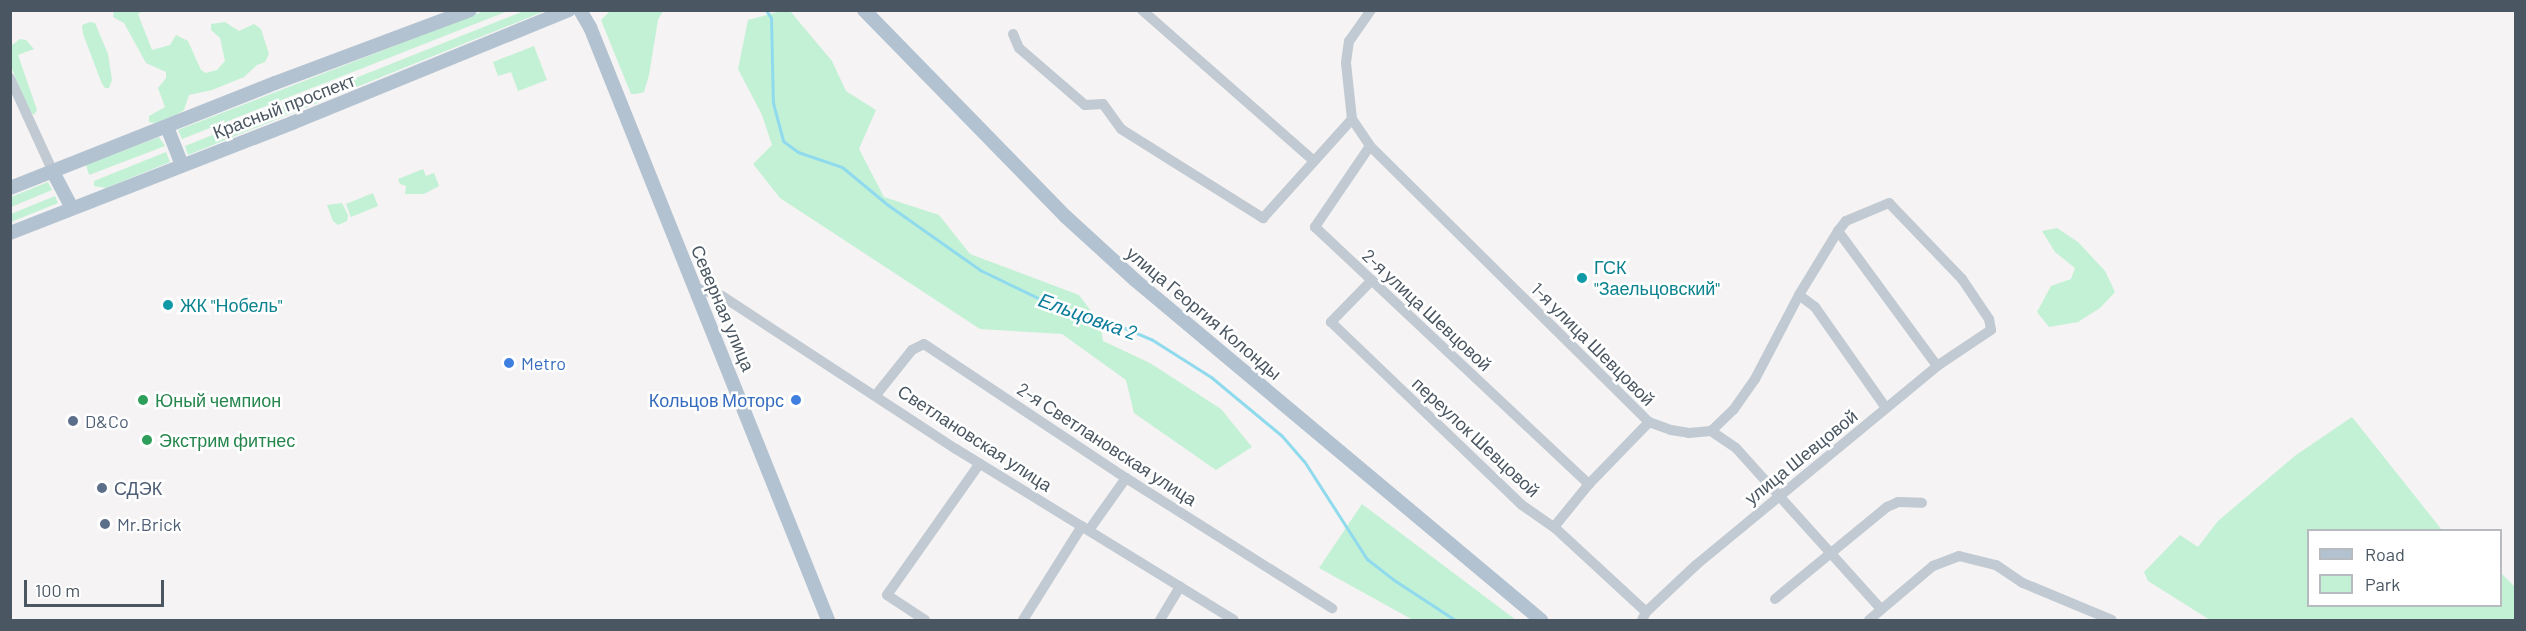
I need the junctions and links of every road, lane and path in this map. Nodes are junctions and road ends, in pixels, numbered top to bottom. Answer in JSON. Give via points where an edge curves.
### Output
{"nodes":[{"id":1,"x":470,"y":10,"type":"edge"},
{"id":2,"x":569,"y":10,"type":"edge"},
{"id":3,"x":580,"y":10,"type":"edge"},
{"id":4,"x":864,"y":10,"type":"edge"},
{"id":5,"x":1142,"y":10,"type":"edge"},
{"id":6,"x":1371,"y":10,"type":"edge"},
{"id":7,"x":1013,"y":34,"type":"dead end"},
{"id":8,"x":10,"y":78,"type":"edge"},
{"id":9,"x":1352,"y":119,"type":"junction"},
{"id":10,"x":167,"y":127,"type":"junction"},
{"id":11,"x":1370,"y":146,"type":"junction"},
{"id":12,"x":1313,"y":160,"type":"junction"},
{"id":13,"x":182,"y":165,"type":"junction"},
{"id":14,"x":53,"y":172,"type":"junction"},
{"id":15,"x":10,"y":188,"type":"edge"},
{"id":16,"x":72,"y":208,"type":"junction"},
{"id":17,"x":1838,"y":231,"type":"junction"},
{"id":18,"x":10,"y":233,"type":"edge"},
{"id":19,"x":1372,"y":280,"type":"junction"},
{"id":20,"x":696,"y":288,"type":"junction"},
{"id":21,"x":1799,"y":295,"type":"junction"},
{"id":22,"x":1937,"y":366,"type":"junction"},
{"id":23,"x":876,"y":395,"type":"junction"},
{"id":24,"x":1886,"y":408,"type":"junction"},
{"id":25,"x":1648,"y":422,"type":"junction"},
{"id":26,"x":1711,"y":431,"type":"junction"},
{"id":27,"x":980,"y":463,"type":"junction"},
{"id":28,"x":1126,"y":478,"type":"junction"},
{"id":29,"x":1589,"y":484,"type":"junction"},
{"id":30,"x":1779,"y":496,"type":"junction"},
{"id":31,"x":1922,"y":502,"type":"dead end"},
{"id":32,"x":1554,"y":527,"type":"junction"},
{"id":33,"x":1086,"y":528,"type":"junction"},
{"id":34,"x":1830,"y":553,"type":"junction"},
{"id":35,"x":1180,"y":587,"type":"junction"},
{"id":36,"x":1775,"y":599,"type":"dead end"},
{"id":37,"x":1332,"y":608,"type":"dead end"},
{"id":38,"x":1881,"y":609,"type":"junction"},
{"id":39,"x":1644,"y":616,"type":"edge"},
{"id":40,"x":828,"y":621,"type":"edge"},
{"id":41,"x":925,"y":621,"type":"edge"},
{"id":42,"x":1023,"y":621,"type":"edge"},
{"id":43,"x":1160,"y":621,"type":"edge"},
{"id":44,"x":1234,"y":621,"type":"edge"},
{"id":45,"x":1541,"y":621,"type":"edge"},
{"id":46,"x":1869,"y":621,"type":"edge"},
{"id":47,"x":2112,"y":621,"type":"edge"}],
"edges":[{"from":1,"to":10,"type":"main road","name":"Красный проспект"},
{"from":2,"to":13,"type":"main road","name":"Красный проспект"},
{"from":3,"to":20,"type":"main road","name":"Северная улица"},
{"from":4,"to":45,"type":"main road","name":"улица Георгия Колонды","via":[[1065,216],[1135,280]]},
{"from":5,"to":12,"type":"street"},
{"from":6,"to":9,"type":"street","via":[[1349,40],[1346,63]]},
{"from":7,"to":12,"type":"street","via":[[1019,48],[1085,105],[1104,104],[1121,129],[1263,218]]},
{"from":8,"to":14,"type":"street"},
{"from":9,"to":11,"type":"street","name":"1-я улица Шевцовой"},
{"from":9,"to":12,"type":"street"},
{"from":10,"to":13,"type":"main road"},
{"from":10,"to":14,"type":"main road","name":"Красный проспект"},
{"from":11,"to":19,"type":"street","name":"2-я улица Шевцовой","via":[[1315,227]]},
{"from":11,"to":25,"type":"street","name":"1-я улица Шевцовой"},
{"from":13,"to":16,"type":"main road","name":"Красный проспект"},
{"from":14,"to":15,"type":"main road","name":"Красный проспект"},
{"from":14,"to":16,"type":"main road"},
{"from":16,"to":18,"type":"main road","name":"Красный проспект"},
{"from":17,"to":21,"type":"street"},
{"from":17,"to":22,"type":"street"},
{"from":17,"to":22,"type":"street","name":"улица Шевцовой","via":[[1846,221],[1889,203],[1962,279],[1989,319],[1991,330]]},
{"from":19,"to":29,"type":"street","name":"2-я улица Шевцовой"},
{"from":19,"to":32,"type":"street","name":"переулок Шевцовой","via":[[1330,322],[1522,505]]},
{"from":20,"to":23,"type":"street","name":"Светлановская улица","via":[[722,296]]},
{"from":20,"to":40,"type":"main road","name":"Северная улица"},
{"from":21,"to":24,"type":"street","via":[[1815,307]]},
{"from":21,"to":26,"type":"street","via":[[1755,379],[1733,410]]},
{"from":22,"to":24,"type":"street","name":"улица Шевцовой"},
{"from":23,"to":27,"type":"street","name":"Светлановская улица"},
{"from":23,"to":28,"type":"street","name":"2-я Светлановская улица","via":[[912,350],[924,344]]},
{"from":24,"to":30,"type":"street","name":"улица Шевцовой"},
{"from":25,"to":26,"type":"street","name":"1-я улица Шевцовой","via":[[1689,433]]},
{"from":25,"to":29,"type":"street"},
{"from":26,"to":30,"type":"street","via":[[1736,448]]},
{"from":27,"to":33,"type":"street","name":"Светлановская улица"},
{"from":27,"to":41,"type":"street","via":[[887,595]]},
{"from":28,"to":33,"type":"street"},
{"from":28,"to":37,"type":"street","name":"2-я Светлановская улица"},
{"from":29,"to":32,"type":"street"},
{"from":30,"to":34,"type":"street"},
{"from":30,"to":39,"type":"street","name":"улица Шевцовой","via":[[1696,565]]},
{"from":31,"to":34,"type":"street","via":[[1898,502],[1887,507]]},
{"from":32,"to":39,"type":"street","name":"переулок Шевцовой"},
{"from":33,"to":35,"type":"street","name":"Светлановская улица"},
{"from":33,"to":42,"type":"street"},
{"from":34,"to":36,"type":"street"},
{"from":34,"to":38,"type":"street"},
{"from":35,"to":43,"type":"street"},
{"from":35,"to":44,"type":"street","name":"Светлановская улица"},
{"from":38,"to":46,"type":"street"},
{"from":38,"to":47,"type":"street","via":[[1934,566],[1959,556],[1996,565],[2023,583]]}]}
